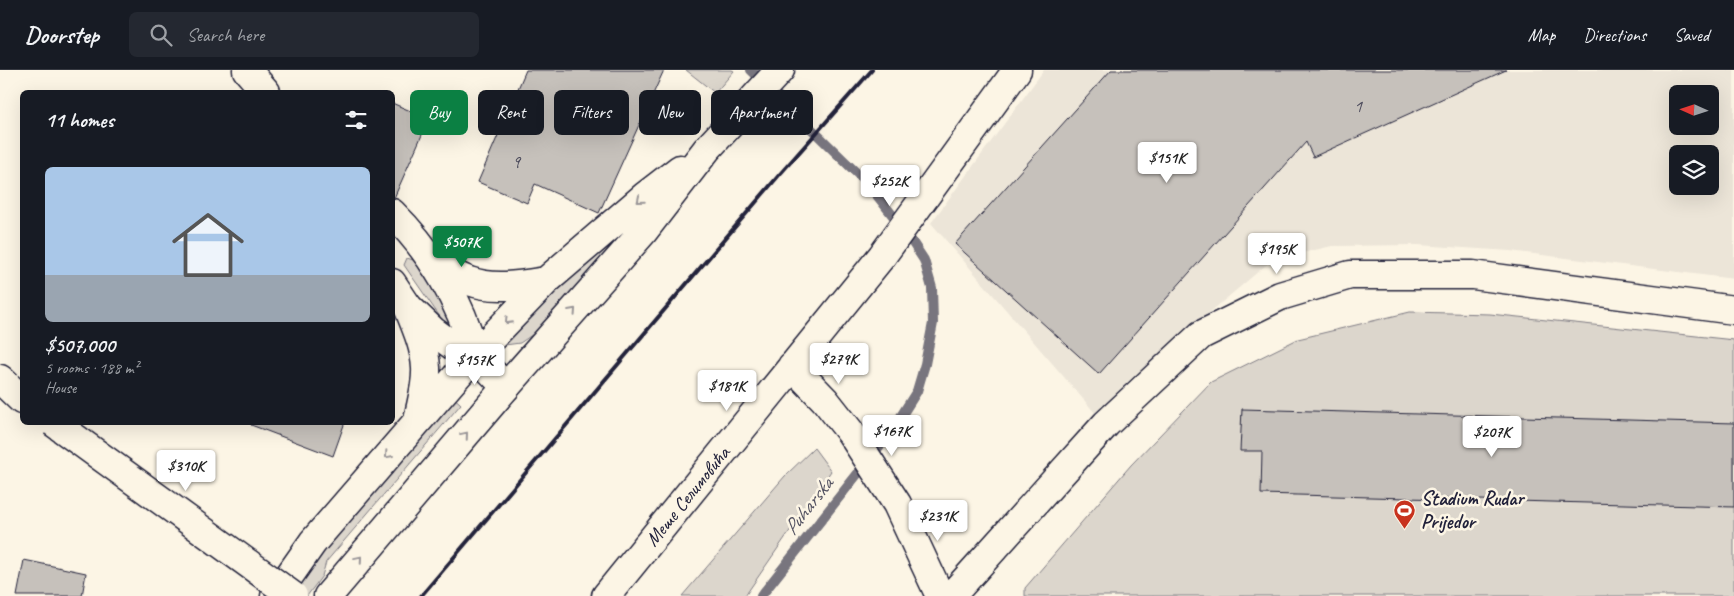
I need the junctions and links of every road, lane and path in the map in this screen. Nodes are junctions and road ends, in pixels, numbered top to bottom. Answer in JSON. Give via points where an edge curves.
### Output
{"nodes":[{"id":1,"x":246,"y":70,"type":"edge"},
{"id":2,"x":780,"y":70,"type":"edge"},
{"id":3,"x":1017,"y":70,"type":"edge"},
{"id":4,"x":264,"y":90,"type":"edge"},
{"id":5,"x":707,"y":149,"type":"junction"},
{"id":6,"x":395,"y":217,"type":"edge"},
{"id":7,"x":434,"y":264,"type":"junction"},
{"id":8,"x":546,"y":281,"type":"junction"},
{"id":9,"x":395,"y":288,"type":"edge"},
{"id":10,"x":408,"y":308,"type":"junction"},
{"id":11,"x":1734,"y":310,"type":"edge"},
{"id":12,"x":475,"y":355,"type":"junction"},
{"id":13,"x":792,"y":366,"type":"junction"},
{"id":14,"x":0,"y":379,"type":"edge"},
{"id":15,"x":506,"y":386,"type":"junction"},
{"id":16,"x":20,"y":398,"type":"edge"},
{"id":17,"x":417,"y":421,"type":"junction"},
{"id":18,"x":57,"y":425,"type":"edge"},
{"id":19,"x":275,"y":596,"type":"edge"},
{"id":20,"x":294,"y":596,"type":"edge"},
{"id":21,"x":328,"y":596,"type":"edge"},
{"id":22,"x":606,"y":596,"type":"edge"},
{"id":23,"x":940,"y":596,"type":"edge"},
{"id":24,"x":951,"y":596,"type":"edge"}],
"edges":[{"from":1,"to":4,"type":"street"},
{"from":2,"to":5,"type":"street"},
{"from":3,"to":13,"type":"street","name":"Меше Селимовића","via":[[882,256]]},
{"from":5,"to":8,"type":"street","one_way":true,"via":[[645,196]]},
{"from":15,"to":5,"type":"street","one_way":true,"via":[[643,232]]},
{"from":6,"to":7,"type":"street"},
{"from":7,"to":8,"type":"street","via":[[470,281],[498,286]]},
{"from":7,"to":12,"type":"street","via":[[454,297]]},
{"from":8,"to":12,"type":"street","one_way":true},
{"from":9,"to":10,"type":"street"},
{"from":10,"to":12,"type":"street","via":[[452,345]]},
{"from":10,"to":17,"type":"street","via":[[422,345],[426,369]]},
{"from":11,"to":24,"type":"street","via":[[1473,275],[1350,276],[1280,296],[1201,335],[1106,424]]},
{"from":12,"to":15,"type":"street"},
{"from":12,"to":17,"type":"street"},
{"from":13,"to":22,"type":"street","name":"Меше Селимовића"},
{"from":13,"to":23,"type":"street","via":[[851,433],[897,504]]},
{"from":14,"to":16,"type":"street"},
{"from":21,"to":15,"type":"street","one_way":true},
{"from":17,"to":19,"type":"street","one_way":true,"via":[[313,542]]},
{"from":18,"to":20,"type":"street","bridge":true}]}
